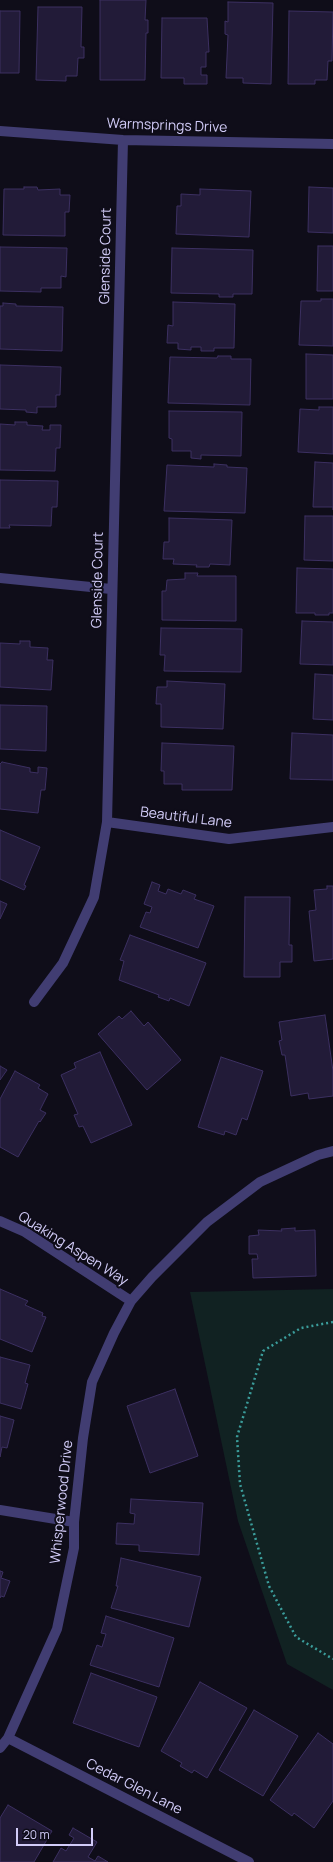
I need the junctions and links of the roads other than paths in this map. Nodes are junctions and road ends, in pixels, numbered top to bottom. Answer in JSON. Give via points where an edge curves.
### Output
{"nodes":[{"id":1,"x":0,"y":131,"type":"edge"},
{"id":2,"x":123,"y":140,"type":"junction"},
{"id":3,"x":333,"y":144,"type":"edge"},
{"id":4,"x":0,"y":578,"type":"edge"},
{"id":5,"x":111,"y":589,"type":"junction"},
{"id":6,"x":107,"y":822,"type":"junction"},
{"id":7,"x":333,"y":827,"type":"edge"},
{"id":8,"x":34,"y":1002,"type":"dead end"},
{"id":9,"x":333,"y":1151,"type":"edge"},
{"id":10,"x":0,"y":1221,"type":"edge"},
{"id":11,"x":131,"y":1301,"type":"junction"},
{"id":12,"x":0,"y":1510,"type":"edge"},
{"id":13,"x":74,"y":1522,"type":"junction"},
{"id":14,"x":8,"y":1738,"type":"junction"},
{"id":15,"x":0,"y":1748,"type":"edge"},
{"id":16,"x":249,"y":1862,"type":"edge"}],
"edges":[{"from":1,"to":2,"type":"street","name":"Warmsprings Drive"},
{"from":2,"to":3,"type":"street","name":"Warmsprings Drive"},
{"from":2,"to":5,"type":"street","name":"Glenside Court"},
{"from":4,"to":5,"type":"street"},
{"from":5,"to":6,"type":"street","name":"Glenside Court"},
{"from":6,"to":7,"type":"street","name":"Beautiful Lane","via":[[229,839]]},
{"from":6,"to":8,"type":"street","name":"Glenside Court","via":[[94,897],[62,963]]},
{"from":9,"to":11,"type":"street","name":"Whisperwood Drive","via":[[318,1155],[260,1182],[207,1222]]},
{"from":10,"to":11,"type":"street","name":"Quaking Aspen Way","via":[[25,1232]]},
{"from":11,"to":13,"type":"street","name":"Whisperwood Drive","via":[[92,1382]]},
{"from":12,"to":13,"type":"street"},
{"from":13,"to":14,"type":"street","name":"Whisperwood Drive","via":[[74,1548],[56,1629]]},
{"from":14,"to":15,"type":"street","name":"Whisperwood Drive"},
{"from":14,"to":16,"type":"street","name":"Cedar Glen Lane"}]}
